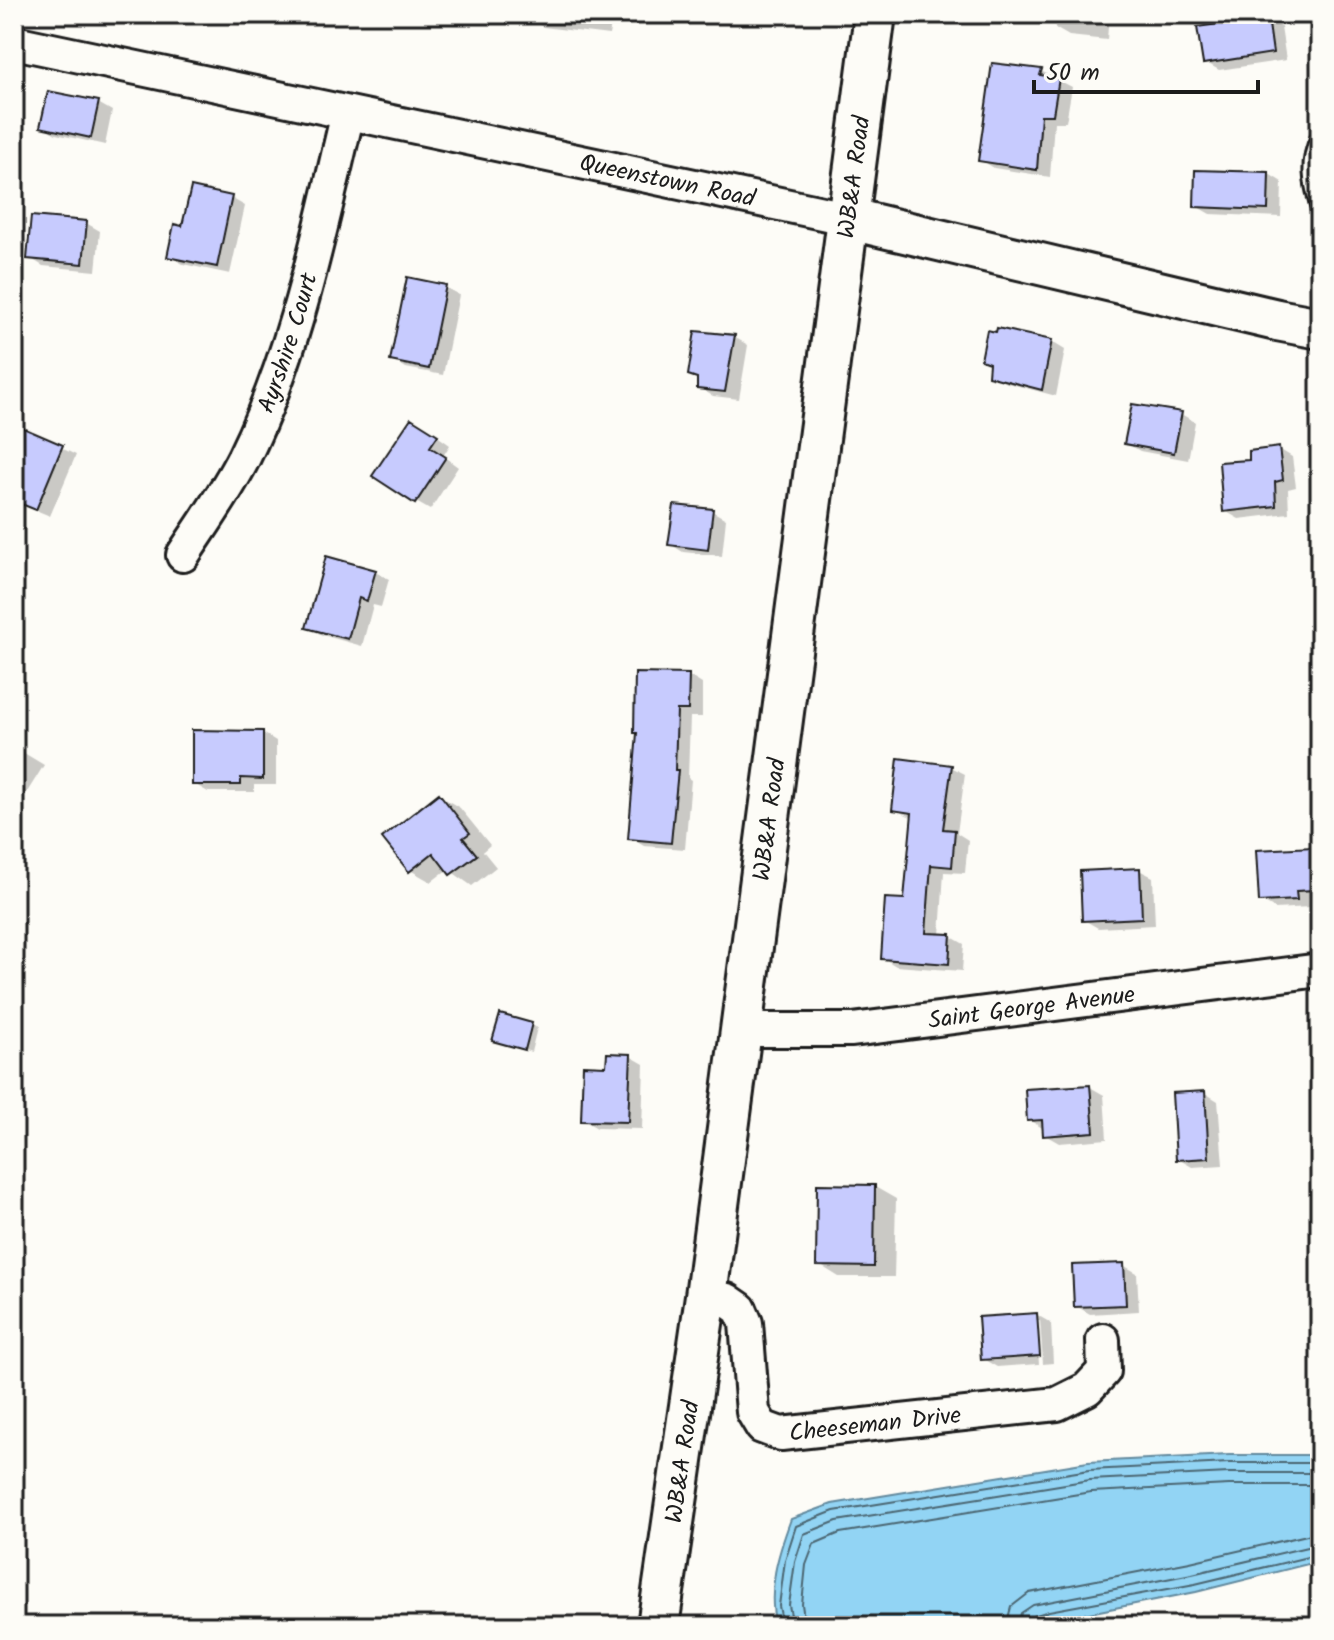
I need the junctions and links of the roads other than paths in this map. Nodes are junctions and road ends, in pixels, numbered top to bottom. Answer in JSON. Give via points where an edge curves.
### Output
{"nodes":[{"id":1,"x":875,"y":14,"type":"edge"},
{"id":2,"x":14,"y":42,"type":"edge"},
{"id":3,"x":348,"y":113,"type":"junction"},
{"id":4,"x":1320,"y":137,"type":"edge"},
{"id":5,"x":1320,"y":210,"type":"edge"},
{"id":6,"x":846,"y":218,"type":"junction"},
{"id":7,"x":1320,"y":328,"type":"edge"},
{"id":8,"x":183,"y":555,"type":"dead end"},
{"id":9,"x":1320,"y":970,"type":"edge"},
{"id":10,"x":741,"y":1030,"type":"junction"},
{"id":11,"x":706,"y":1296,"type":"junction"},
{"id":12,"x":1103,"y":1340,"type":"dead end"},
{"id":13,"x":658,"y":1626,"type":"edge"}],
"edges":[{"from":1,"to":6,"type":"street","name":"WB&A Road"},
{"from":2,"to":3,"type":"street","name":"Queenstown Road"},
{"from":3,"to":6,"type":"street","name":"Queenstown Road"},
{"from":3,"to":8,"type":"street","name":"Ayrshire Court","via":[[303,298],[277,380],[244,457]]},
{"from":4,"to":5,"type":"lane","via":[[1310,170]]},
{"from":6,"to":7,"type":"street","name":"Queenstown Road"},
{"from":6,"to":10,"type":"street","name":"WB&A Road"},
{"from":9,"to":10,"type":"street","name":"Saint George Avenue","via":[[852,1030]]},
{"from":10,"to":11,"type":"street","name":"WB&A Road"},
{"from":11,"to":12,"type":"street","name":"Cheeseman Drive","via":[[740,1309],[746,1323],[753,1412],[762,1427],[781,1434],[1057,1404],[1087,1389],[1104,1371]]},
{"from":11,"to":13,"type":"street","name":"WB&A Road"}]}
